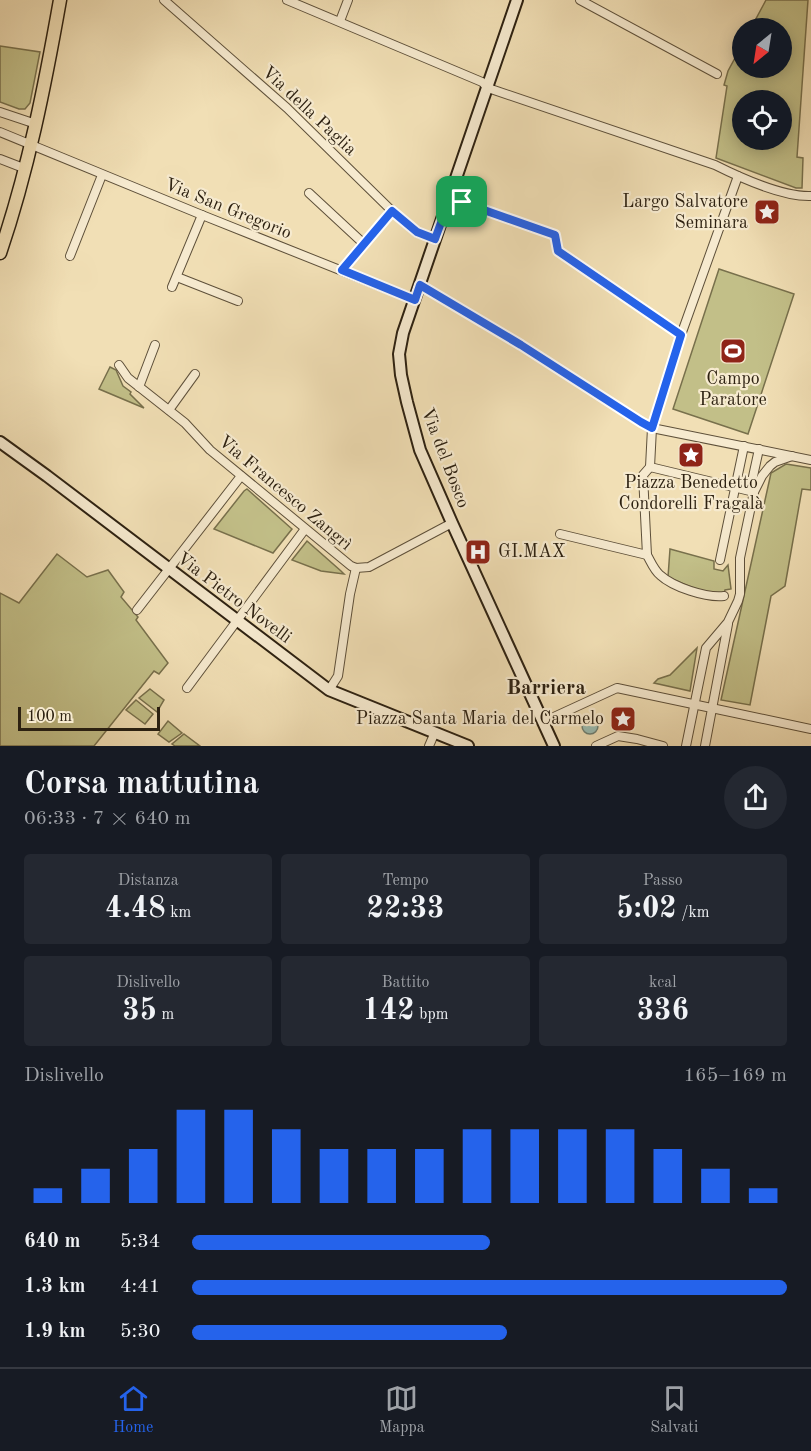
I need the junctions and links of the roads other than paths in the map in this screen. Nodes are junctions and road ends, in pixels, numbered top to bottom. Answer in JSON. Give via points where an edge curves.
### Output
{"nodes":[{"id":1,"x":60,"y":0,"type":"edge"},
{"id":2,"x":164,"y":0,"type":"edge"},
{"id":3,"x":287,"y":0,"type":"edge"},
{"id":4,"x":348,"y":0,"type":"edge"},
{"id":5,"x":517,"y":0,"type":"edge"},
{"id":6,"x":580,"y":0,"type":"edge"},
{"id":7,"x":340,"y":21,"type":"junction"},
{"id":8,"x":717,"y":74,"type":"dead end"},
{"id":9,"x":488,"y":88,"type":"junction"},
{"id":10,"x":0,"y":111,"type":"edge"},
{"id":11,"x":36,"y":124,"type":"junction"},
{"id":12,"x":0,"y":132,"type":"edge"},
{"id":13,"x":31,"y":145,"type":"junction"},
{"id":14,"x":0,"y":159,"type":"edge"},
{"id":15,"x":26,"y":169,"type":"junction"},
{"id":16,"x":102,"y":175,"type":"junction"},
{"id":17,"x":738,"y":176,"type":"junction"},
{"id":18,"x":309,"y":193,"type":"dead end"},
{"id":19,"x":811,"y":196,"type":"edge"},
{"id":20,"x":450,"y":198,"type":"junction"},
{"id":21,"x":392,"y":211,"type":"junction"},
{"id":22,"x":202,"y":215,"type":"junction"},
{"id":23,"x":435,"y":239,"type":"junction"},
{"id":24,"x":364,"y":244,"type":"junction"},
{"id":25,"x":0,"y":253,"type":"edge"},
{"id":26,"x":70,"y":256,"type":"dead end"},
{"id":27,"x":342,"y":270,"type":"junction"},
{"id":28,"x":177,"y":277,"type":"junction"},
{"id":29,"x":420,"y":285,"type":"junction"},
{"id":30,"x":172,"y":287,"type":"dead end"},
{"id":31,"x":415,"y":300,"type":"junction"},
{"id":32,"x":238,"y":301,"type":"dead end"},
{"id":33,"x":681,"y":335,"type":"junction"},
{"id":34,"x":155,"y":345,"type":"dead end"},
{"id":35,"x":118,"y":365,"type":"dead end"},
{"id":36,"x":195,"y":374,"type":"dead end"},
{"id":37,"x":139,"y":387,"type":"junction"},
{"id":38,"x":170,"y":410,"type":"junction"},
{"id":39,"x":652,"y":428,"type":"junction"},
{"id":40,"x":0,"y":442,"type":"edge"},
{"id":41,"x":744,"y":446,"type":"junction"},
{"id":42,"x":759,"y":449,"type":"junction"},
{"id":43,"x":793,"y":456,"type":"junction"},
{"id":44,"x":811,"y":460,"type":"edge"},
{"id":45,"x":651,"y":468,"type":"junction"},
{"id":46,"x":242,"y":476,"type":"junction"},
{"id":47,"x":735,"y":487,"type":"junction"},
{"id":48,"x":754,"y":492,"type":"junction"},
{"id":49,"x":452,"y":523,"type":"junction"},
{"id":50,"x":305,"y":529,"type":"junction"},
{"id":51,"x":560,"y":534,"type":"dead end"},
{"id":52,"x":647,"y":555,"type":"junction"},
{"id":53,"x":720,"y":560,"type":"dead end"},
{"id":54,"x":357,"y":568,"type":"junction"},
{"id":55,"x":168,"y":569,"type":"junction"},
{"id":56,"x":724,"y":596,"type":"dead end"},
{"id":57,"x":137,"y":610,"type":"dead end"},
{"id":58,"x":237,"y":621,"type":"junction"},
{"id":59,"x":728,"y":622,"type":"junction"},
{"id":60,"x":187,"y":688,"type":"dead end"},
{"id":61,"x":329,"y":690,"type":"junction"},
{"id":62,"x":694,"y":704,"type":"junction"},
{"id":63,"x":712,"y":708,"type":"junction"},
{"id":64,"x":543,"y":722,"type":"junction"},
{"id":65,"x":811,"y":729,"type":"edge"},
{"id":66,"x":435,"y":732,"type":"junction"},
{"id":67,"x":429,"y":746,"type":"edge"},
{"id":68,"x":468,"y":746,"type":"edge"},
{"id":69,"x":554,"y":746,"type":"edge"},
{"id":70,"x":596,"y":746,"type":"edge"},
{"id":71,"x":663,"y":746,"type":"edge"},
{"id":72,"x":686,"y":746,"type":"edge"},
{"id":73,"x":705,"y":746,"type":"edge"}],
"edges":[{"from":1,"to":11,"type":"main road"},
{"from":2,"to":21,"type":"street","name":"Via della Paglia","via":[[287,108]]},
{"from":3,"to":7,"type":"street"},
{"from":4,"to":7,"type":"street"},
{"from":5,"to":9,"type":"main road","name":"Via del Bosco"},
{"from":6,"to":8,"type":"street"},
{"from":7,"to":9,"type":"street"},
{"from":9,"to":17,"type":"street"},
{"from":9,"to":20,"type":"main road","name":"Via del Bosco"},
{"from":10,"to":11,"type":"street"},
{"from":11,"to":13,"type":"main road"},
{"from":12,"to":13,"type":"street","name":"Via San Gregorio"},
{"from":13,"to":15,"type":"main road"},
{"from":13,"to":16,"type":"street","name":"Via San Gregorio"},
{"from":14,"to":15,"type":"street"},
{"from":15,"to":25,"type":"main road"},
{"from":16,"to":22,"type":"street","name":"Via San Gregorio"},
{"from":16,"to":26,"type":"street"},
{"from":17,"to":19,"type":"street","via":[[791,195]]},
{"from":17,"to":33,"type":"street"},
{"from":18,"to":24,"type":"street"},
{"from":20,"to":23,"type":"main road","name":"Via del Bosco"},
{"from":20,"to":33,"type":"street","via":[[555,235],[558,251]]},
{"from":21,"to":23,"type":"street","name":"Via della Paglia","via":[[417,232]]},
{"from":21,"to":24,"type":"street"},
{"from":22,"to":27,"type":"street","name":"Via San Gregorio"},
{"from":22,"to":28,"type":"street"},
{"from":23,"to":29,"type":"main road","name":"Via del Bosco"},
{"from":24,"to":27,"type":"street"},
{"from":27,"to":31,"type":"street","name":"Via San Gregorio"},
{"from":28,"to":30,"type":"street"},
{"from":28,"to":32,"type":"street"},
{"from":29,"to":31,"type":"main road","name":"Via del Bosco"},
{"from":29,"to":39,"type":"street"},
{"from":31,"to":49,"type":"main road","name":"Via del Bosco","via":[[399,354],[401,375],[420,450]]},
{"from":33,"to":39,"type":"street"},
{"from":34,"to":37,"type":"street"},
{"from":35,"to":37,"type":"street","name":"Via Francesco Zangrì"},
{"from":36,"to":38,"type":"street"},
{"from":37,"to":38,"type":"street","name":"Via Francesco Zangrì"},
{"from":38,"to":46,"type":"street","name":"Via Francesco Zangrì"},
{"from":39,"to":41,"type":"street"},
{"from":39,"to":45,"type":"street"},
{"from":40,"to":55,"type":"main road","name":"Via Pietro Novelli"},
{"from":41,"to":42,"type":"street"},
{"from":41,"to":47,"type":"street"},
{"from":42,"to":43,"type":"street"},
{"from":42,"to":48,"type":"street","via":[[752,481]]},
{"from":43,"to":44,"type":"street"},
{"from":43,"to":48,"type":"street","via":[[770,466]]},
{"from":45,"to":47,"type":"street"},
{"from":45,"to":52,"type":"street","via":[[643,475]]},
{"from":46,"to":50,"type":"street","name":"Via Francesco Zangrì"},
{"from":46,"to":55,"type":"street"},
{"from":47,"to":48,"type":"street"},
{"from":47,"to":53,"type":"street"},
{"from":48,"to":59,"type":"street","via":[[740,558],[740,594]]},
{"from":49,"to":54,"type":"street","name":"Via Francesco Zangrì","via":[[369,567]]},
{"from":49,"to":64,"type":"main road","name":"Via del Bosco"},
{"from":50,"to":54,"type":"street","name":"Via Francesco Zangrì"},
{"from":50,"to":58,"type":"street"},
{"from":51,"to":52,"type":"street"},
{"from":52,"to":56,"type":"street","via":[[657,573],[667,580],[708,596]]},
{"from":54,"to":61,"type":"street","via":[[338,676]]},
{"from":55,"to":57,"type":"street"},
{"from":55,"to":58,"type":"main road","name":"Via Pietro Novelli"},
{"from":58,"to":60,"type":"street"},
{"from":58,"to":61,"type":"main road","name":"Via Pietro Novelli"},
{"from":59,"to":62,"type":"street","via":[[706,648]]},
{"from":59,"to":63,"type":"street"},
{"from":61,"to":66,"type":"main road","name":"Via Pietro Novelli"},
{"from":62,"to":63,"type":"street"},
{"from":62,"to":64,"type":"street","via":[[617,688]]},
{"from":62,"to":72,"type":"street"},
{"from":63,"to":65,"type":"street"},
{"from":63,"to":73,"type":"street"},
{"from":64,"to":69,"type":"main road","name":"Via del Bosco"},
{"from":66,"to":67,"type":"street"},
{"from":66,"to":68,"type":"main road","name":"Via Pietro Novelli"},
{"from":70,"to":71,"type":"street","via":[[618,736]]}]}
